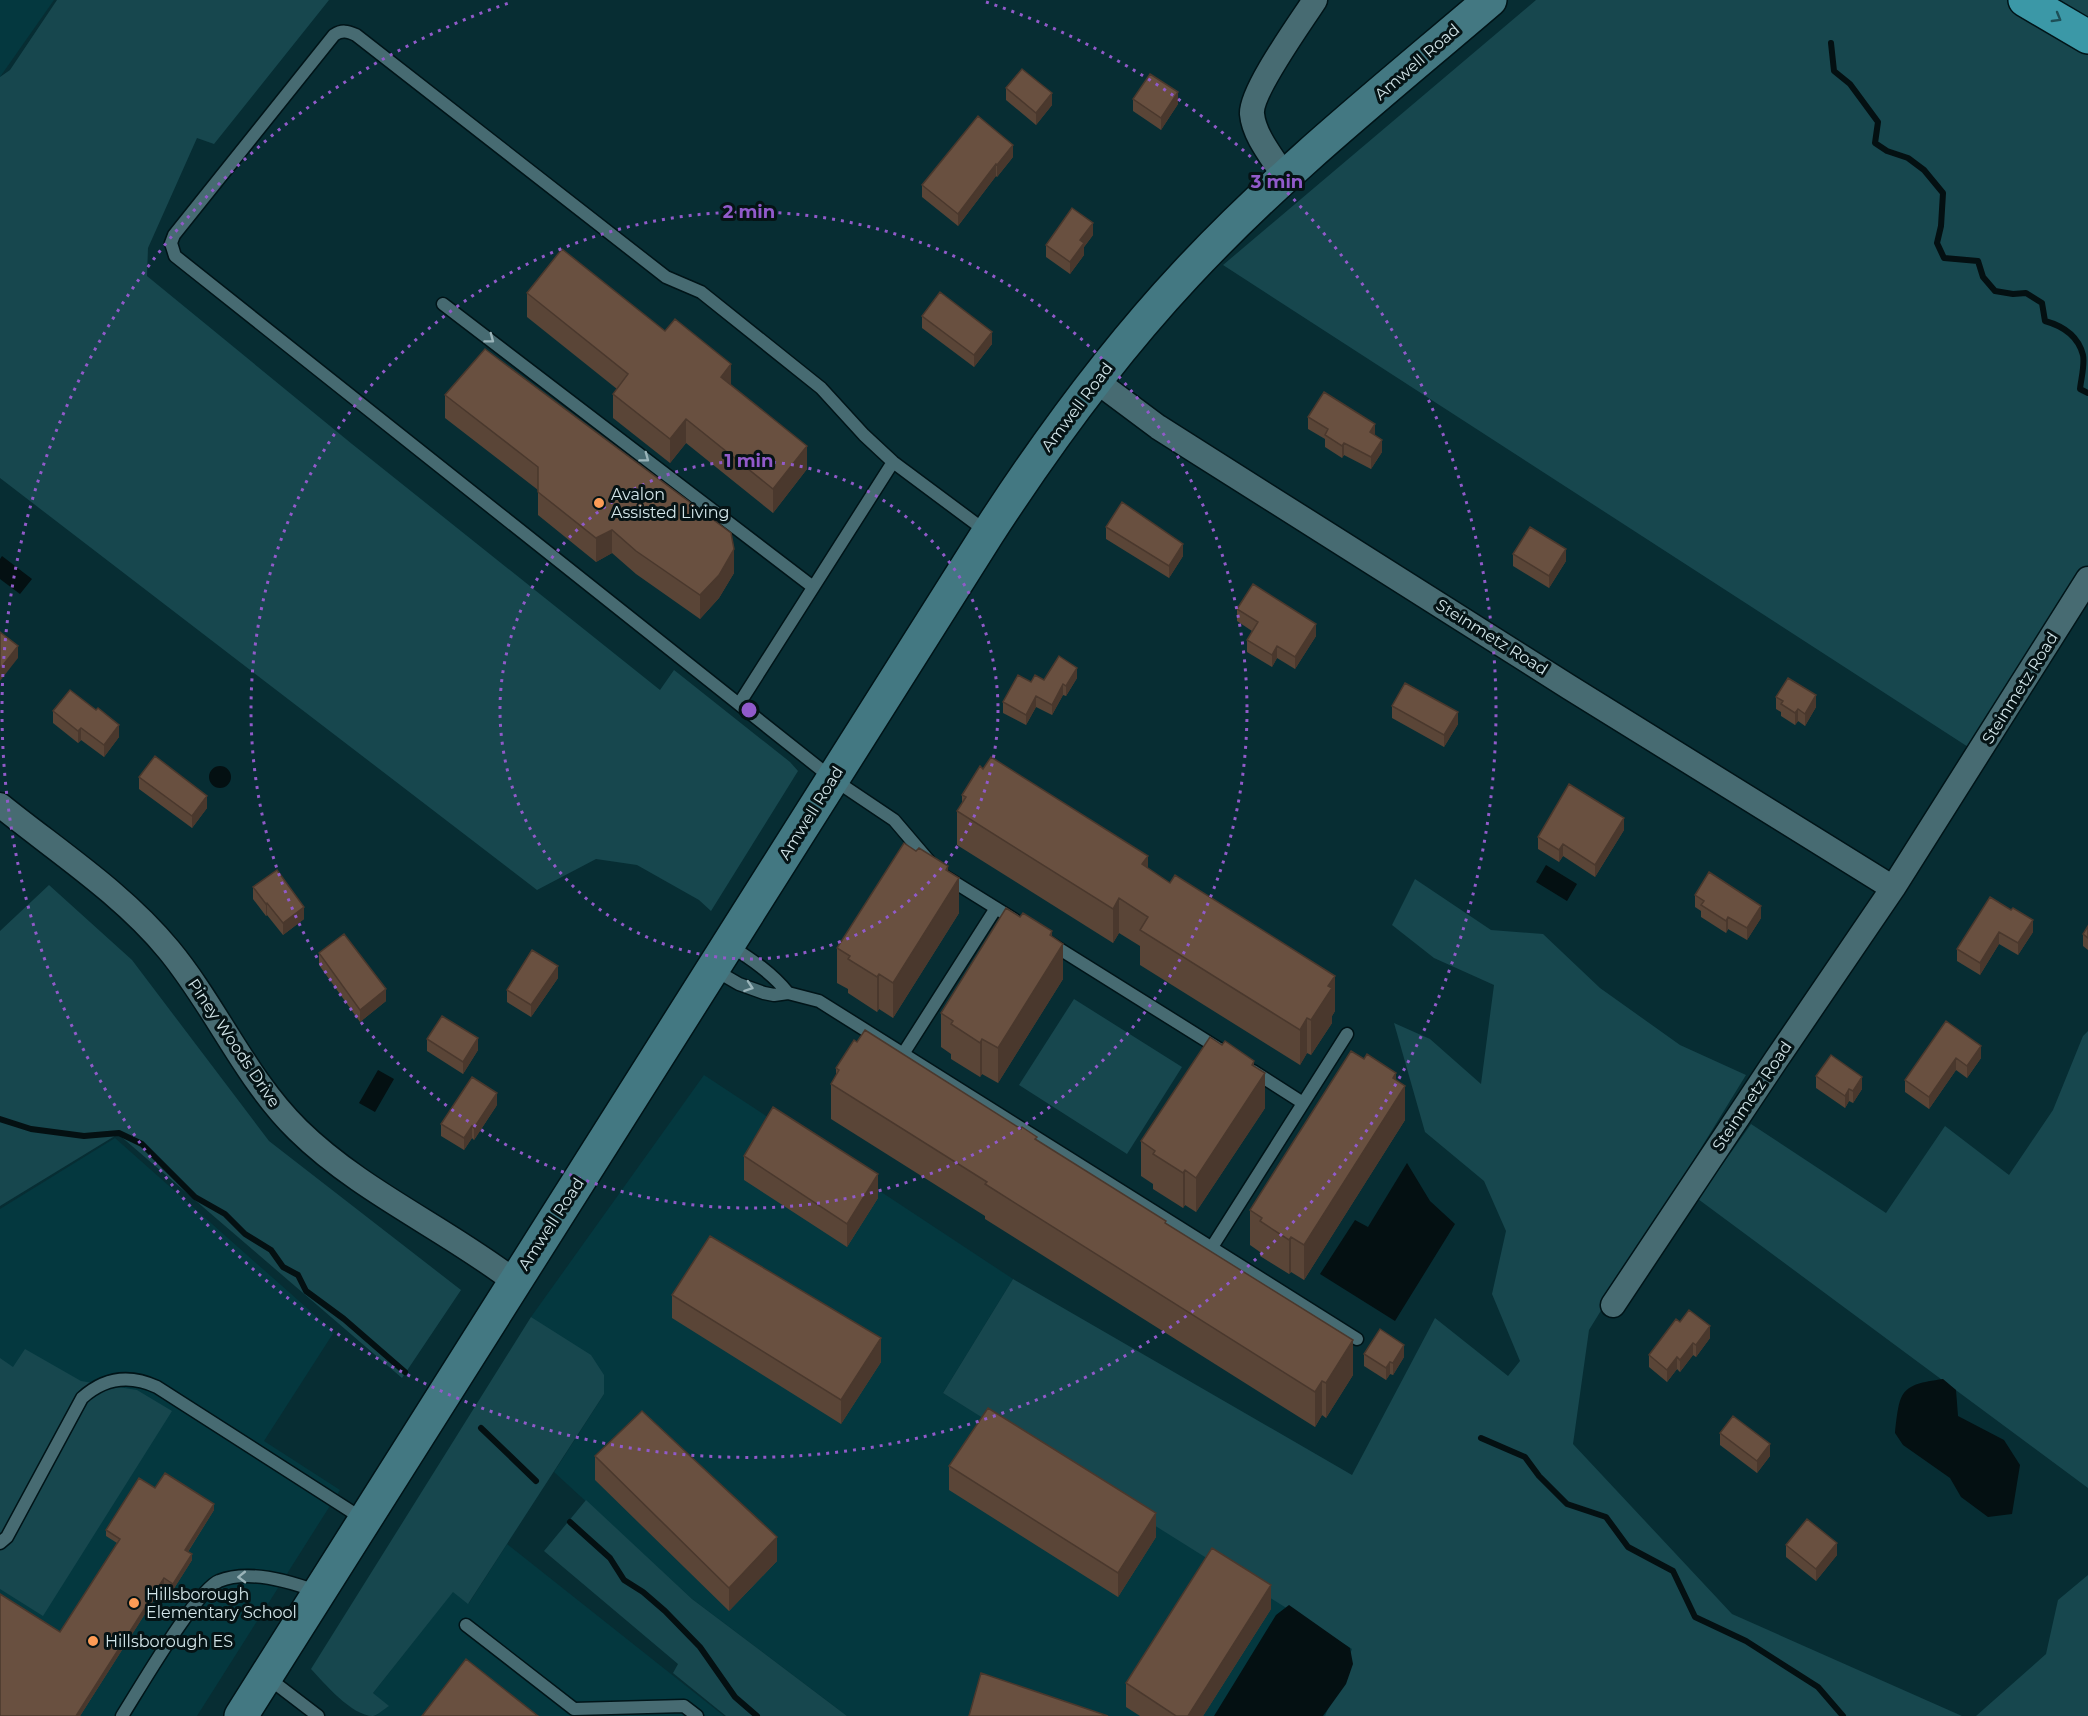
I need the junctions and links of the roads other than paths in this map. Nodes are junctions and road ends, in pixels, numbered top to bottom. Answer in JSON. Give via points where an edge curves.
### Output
{"nodes":[{"id":1,"x":1315,"y":0,"type":"edge"},
{"id":2,"x":1490,"y":0,"type":"edge"},
{"id":3,"x":2025,"y":0,"type":"edge"},
{"id":4,"x":2088,"y":37,"type":"edge"},
{"id":5,"x":1284,"y":176,"type":"junction"},
{"id":6,"x":443,"y":304,"type":"dead end"},
{"id":7,"x":1095,"y":380,"type":"junction"},
{"id":8,"x":892,"y":462,"type":"junction"},
{"id":9,"x":987,"y":533,"type":"junction"},
{"id":10,"x":2088,"y":579,"type":"edge"},
{"id":11,"x":813,"y":587,"type":"junction"},
{"id":12,"x":739,"y":704,"type":"junction"},
{"id":13,"x":833,"y":779,"type":"junction"},
{"id":14,"x":0,"y":805,"type":"edge"},
{"id":15,"x":1893,"y":888,"type":"junction"},
{"id":16,"x":996,"y":908,"type":"junction"},
{"id":17,"x":720,"y":957,"type":"junction"},
{"id":18,"x":788,"y":993,"type":"junction"},
{"id":19,"x":1347,"y":1034,"type":"dead end"},
{"id":20,"x":903,"y":1054,"type":"junction"},
{"id":21,"x":1303,"y":1103,"type":"junction"},
{"id":22,"x":1212,"y":1247,"type":"junction"},
{"id":23,"x":514,"y":1281,"type":"junction"},
{"id":24,"x":1613,"y":1305,"type":"dead end"},
{"id":25,"x":1357,"y":1339,"type":"dead end"},
{"id":26,"x":365,"y":1520,"type":"junction"},
{"id":27,"x":0,"y":1543,"type":"edge"},
{"id":28,"x":319,"y":1592,"type":"junction"},
{"id":29,"x":466,"y":1625,"type":"dead end"},
{"id":30,"x":266,"y":1676,"type":"junction"},
{"id":31,"x":122,"y":1716,"type":"edge"},
{"id":32,"x":241,"y":1716,"type":"edge"},
{"id":33,"x":318,"y":1716,"type":"edge"},
{"id":34,"x":697,"y":1716,"type":"edge"}],
"edges":[{"from":1,"to":5,"type":"street","via":[[1257,93],[1252,112],[1255,127]]},
{"from":2,"to":5,"type":"main road","name":"Amwell Road"},
{"from":3,"to":4,"type":"highway","one_way":true},
{"from":5,"to":7,"type":"main road","name":"Amwell Road","via":[[1186,274]]},
{"from":6,"to":11,"type":"lane","one_way":true},
{"from":7,"to":9,"type":"main road","name":"Amwell Road"},
{"from":7,"to":15,"type":"street","name":"Steinmetz Road","via":[[1158,427]]},
{"from":8,"to":9,"type":"lane"},
{"from":8,"to":11,"type":"lane"},
{"from":8,"to":12,"type":"lane","via":[[821,388],[701,292],[666,277],[348,31],[334,35],[174,236],[171,250],[175,256]]},
{"from":9,"to":13,"type":"main road","name":"Amwell Road"},
{"from":10,"to":15,"type":"street","name":"Steinmetz Road"},
{"from":11,"to":12,"type":"lane"},
{"from":12,"to":13,"type":"lane"},
{"from":13,"to":16,"type":"lane","via":[[894,820],[945,876]]},
{"from":13,"to":17,"type":"main road","name":"Amwell Road"},
{"from":14,"to":23,"type":"street","name":"Piney Woods Drive","via":[[139,918],[168,949],[265,1092],[314,1145],[341,1167],[485,1258]]},
{"from":15,"to":24,"type":"street","name":"Steinmetz Road"},
{"from":16,"to":20,"type":"lane"},
{"from":16,"to":21,"type":"lane"},
{"from":17,"to":18,"type":"lane","via":[[760,966]]},
{"from":17,"to":18,"type":"lane","one_way":true,"via":[[739,984],[774,995]]},
{"from":17,"to":23,"type":"main road","name":"Amwell Road"},
{"from":18,"to":20,"type":"lane","via":[[819,1001]]},
{"from":19,"to":21,"type":"lane"},
{"from":20,"to":22,"type":"lane"},
{"from":21,"to":22,"type":"lane"},
{"from":22,"to":25,"type":"lane"},
{"from":23,"to":26,"type":"main road","name":"Amwell Road"},
{"from":26,"to":27,"type":"lane","via":[[156,1387],[128,1378],[104,1383],[82,1398],[7,1537]]},
{"from":26,"to":28,"type":"main road","name":"Amwell Road"},
{"from":28,"to":30,"type":"main road","name":"Amwell Road"},
{"from":28,"to":31,"type":"lane","one_way":true,"via":[[293,1582],[264,1578],[237,1576],[216,1581],[195,1602]]},
{"from":29,"to":34,"type":"lane","via":[[574,1709],[684,1706]]},
{"from":30,"to":32,"type":"main road","name":"Amwell Road"},
{"from":30,"to":33,"type":"lane"}]}
